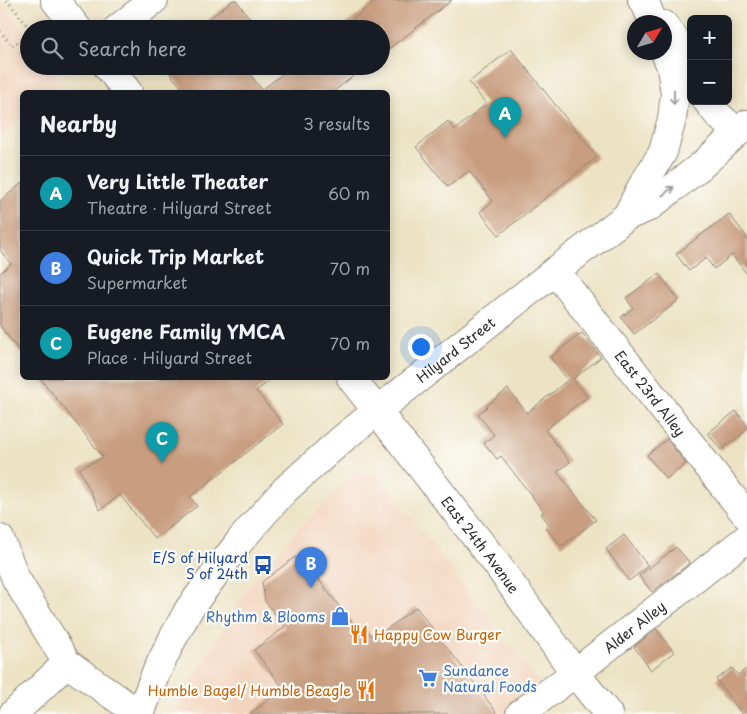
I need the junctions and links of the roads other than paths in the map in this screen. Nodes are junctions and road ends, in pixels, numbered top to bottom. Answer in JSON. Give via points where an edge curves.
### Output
{"nodes":[{"id":1,"x":55,"y":0,"type":"edge"},
{"id":2,"x":154,"y":0,"type":"edge"},
{"id":3,"x":71,"y":20,"type":"edge"},
{"id":4,"x":128,"y":20,"type":"edge"},
{"id":5,"x":672,"y":34,"type":"edge"},
{"id":6,"x":668,"y":60,"type":"edge"},
{"id":7,"x":688,"y":60,"type":"edge"},
{"id":8,"x":114,"y":75,"type":"edge"},
{"id":9,"x":126,"y":90,"type":"edge"},
{"id":10,"x":709,"y":105,"type":"edge"},
{"id":11,"x":744,"y":133,"type":"edge"},
{"id":12,"x":627,"y":216,"type":"junction"},
{"id":13,"x":555,"y":271,"type":"junction"},
{"id":14,"x":353,"y":380,"type":"edge"},
{"id":15,"x":377,"y":411,"type":"junction"},
{"id":16,"x":747,"y":516,"type":"edge"},
{"id":17,"x":747,"y":538,"type":"edge"},
{"id":18,"x":0,"y":539,"type":"edge"},
{"id":19,"x":67,"y":663,"type":"junction"},
{"id":20,"x":575,"y":673,"type":"junction"},
{"id":21,"x":13,"y":714,"type":"edge"},
{"id":22,"x":140,"y":714,"type":"edge"},
{"id":23,"x":520,"y":714,"type":"edge"},
{"id":24,"x":608,"y":714,"type":"edge"}],
"edges":[{"from":1,"to":3,"type":"main road"},
{"from":2,"to":4,"type":"main road"},
{"from":5,"to":7,"type":"main road"},
{"from":6,"to":12,"type":"main road","one_way":true,"via":[[675,94],[672,119],[663,152]]},
{"from":8,"to":9,"type":"main road"},
{"from":10,"to":11,"type":"main road","via":[[719,116]]},
{"from":12,"to":11,"type":"main road","name":"Hilyard Street","one_way":true,"via":[[649,207]]},
{"from":12,"to":13,"type":"main road","name":"Hilyard Street"},
{"from":13,"to":15,"type":"main road","name":"Hilyard Street"},
{"from":13,"to":16,"type":"main road","name":"East 23rd Alley"},
{"from":14,"to":15,"type":"main road","name":"East 24th Avenue"},
{"from":15,"to":20,"type":"main road","name":"East 24th Avenue","via":[[493,559]]},
{"from":15,"to":22,"type":"main road","name":"Hilyard Street","via":[[286,489],[239,542],[189,609],[155,675]]},
{"from":17,"to":20,"type":"main road","name":"Alder Alley"},
{"from":18,"to":19,"type":"main road","via":[[16,579]]},
{"from":19,"to":21,"type":"main road"},
{"from":19,"to":22,"type":"main road"},
{"from":20,"to":23,"type":"main road","name":"Alder Alley"},
{"from":20,"to":24,"type":"main road","name":"East 24th Avenue"}]}
